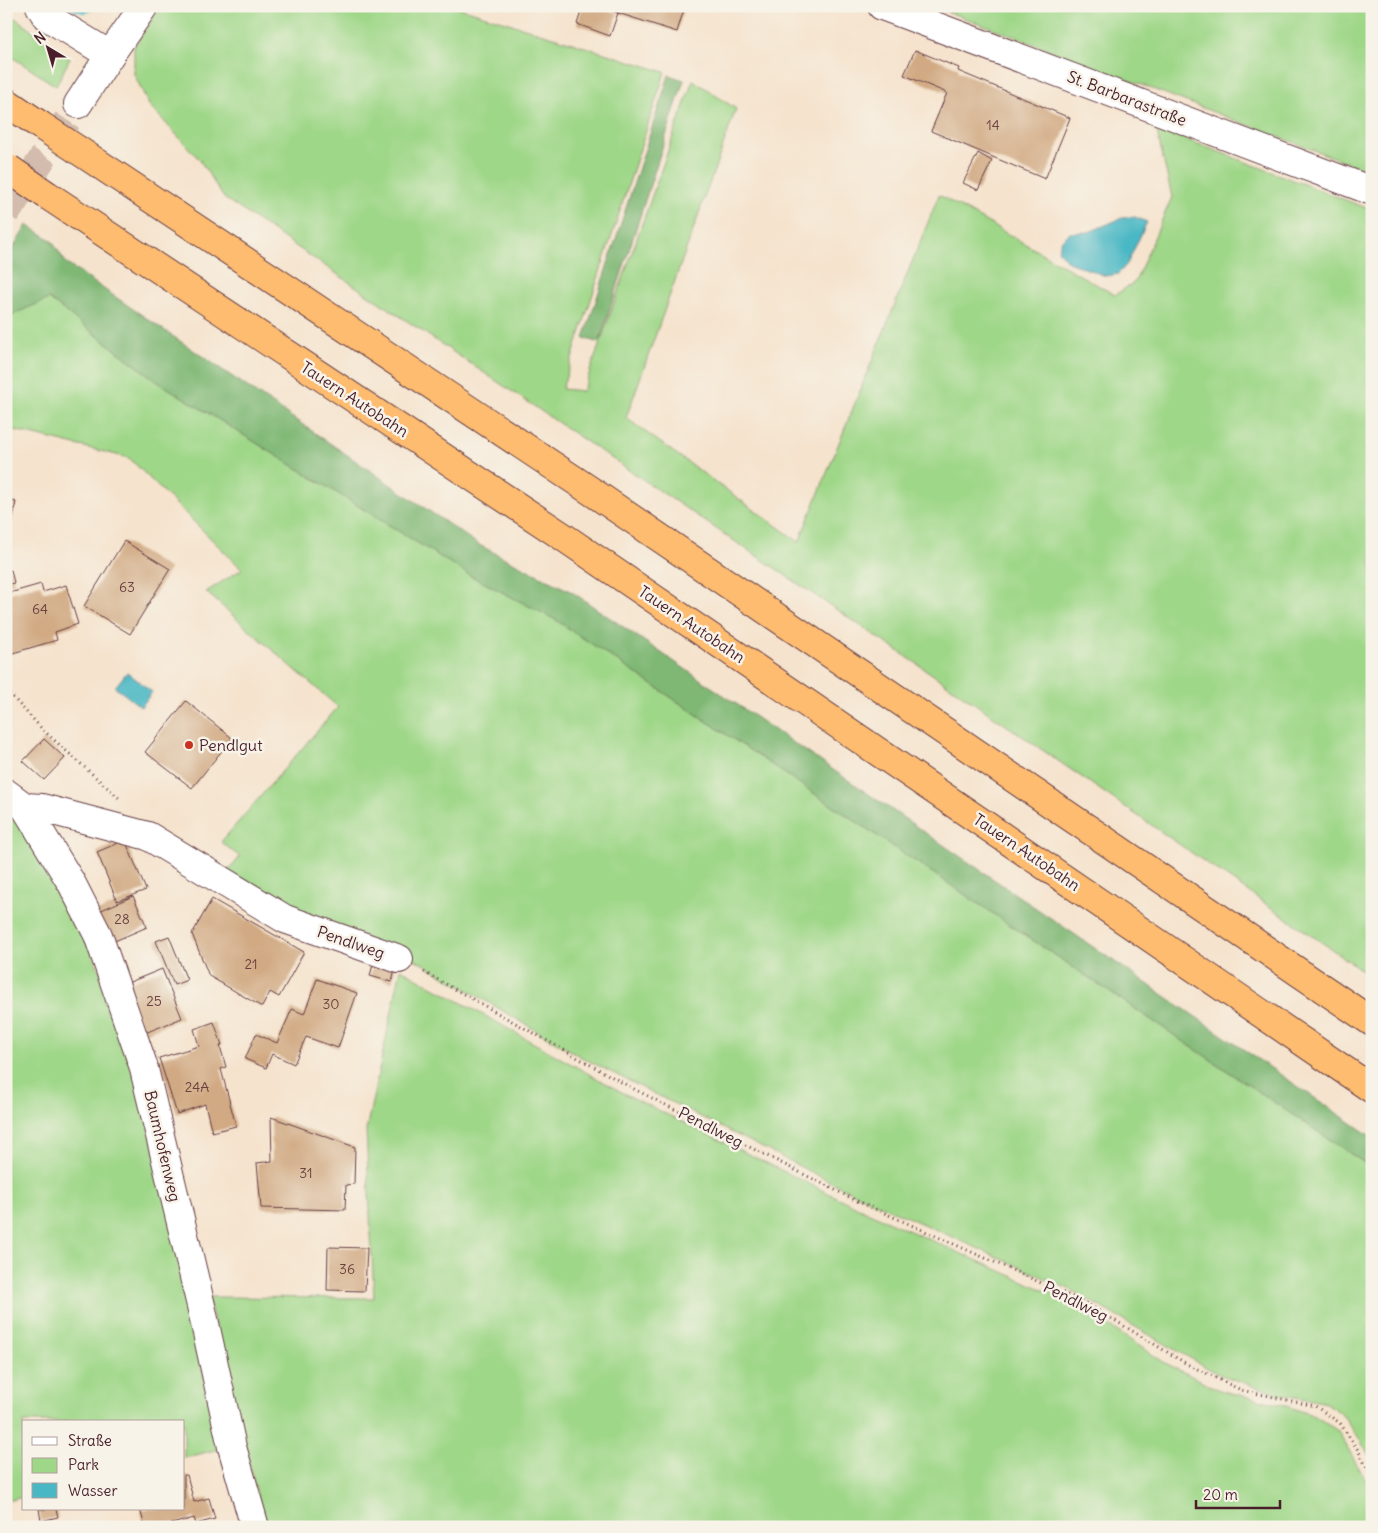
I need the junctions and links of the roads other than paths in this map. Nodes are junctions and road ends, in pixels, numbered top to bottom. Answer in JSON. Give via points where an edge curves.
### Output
{"nodes":[{"id":1,"x":144,"y":6,"type":"edge"},
{"id":2,"x":882,"y":6,"type":"edge"},
{"id":3,"x":37,"y":10,"type":"edge"},
{"id":4,"x":110,"y":55,"type":"junction"},
{"id":5,"x":6,"y":102,"type":"edge"},
{"id":6,"x":78,"y":104,"type":"tunnel mouth"},
{"id":7,"x":8,"y":168,"type":"edge"},
{"id":8,"x":1372,"y":191,"type":"edge"},
{"id":9,"x":15,"y":800,"type":"edge"},
{"id":10,"x":399,"y":959,"type":"road end"},
{"id":11,"x":1372,"y":1022,"type":"edge"},
{"id":12,"x":1372,"y":1089,"type":"edge"},
{"id":13,"x":255,"y":1527,"type":"edge"}],
"edges":[{"from":1,"to":4,"type":"street"},
{"from":2,"to":8,"type":"street","name":"St. Barbarastraße"},
{"from":3,"to":4,"type":"street"},
{"from":4,"to":6,"type":"street"},
{"from":5,"to":11,"type":"highway","bridge":true,"via":[[610,504]]},
{"from":7,"to":12,"type":"highway","name":"Tauern Autobahn","bridge":true,"via":[[562,536]]},
{"from":9,"to":10,"type":"street","name":"Pendlweg","via":[[148,836],[285,919]]},
{"from":9,"to":13,"type":"street","name":"Baumhofenweg","via":[[72,884],[98,935],[143,1065],[232,1447]]}]}
